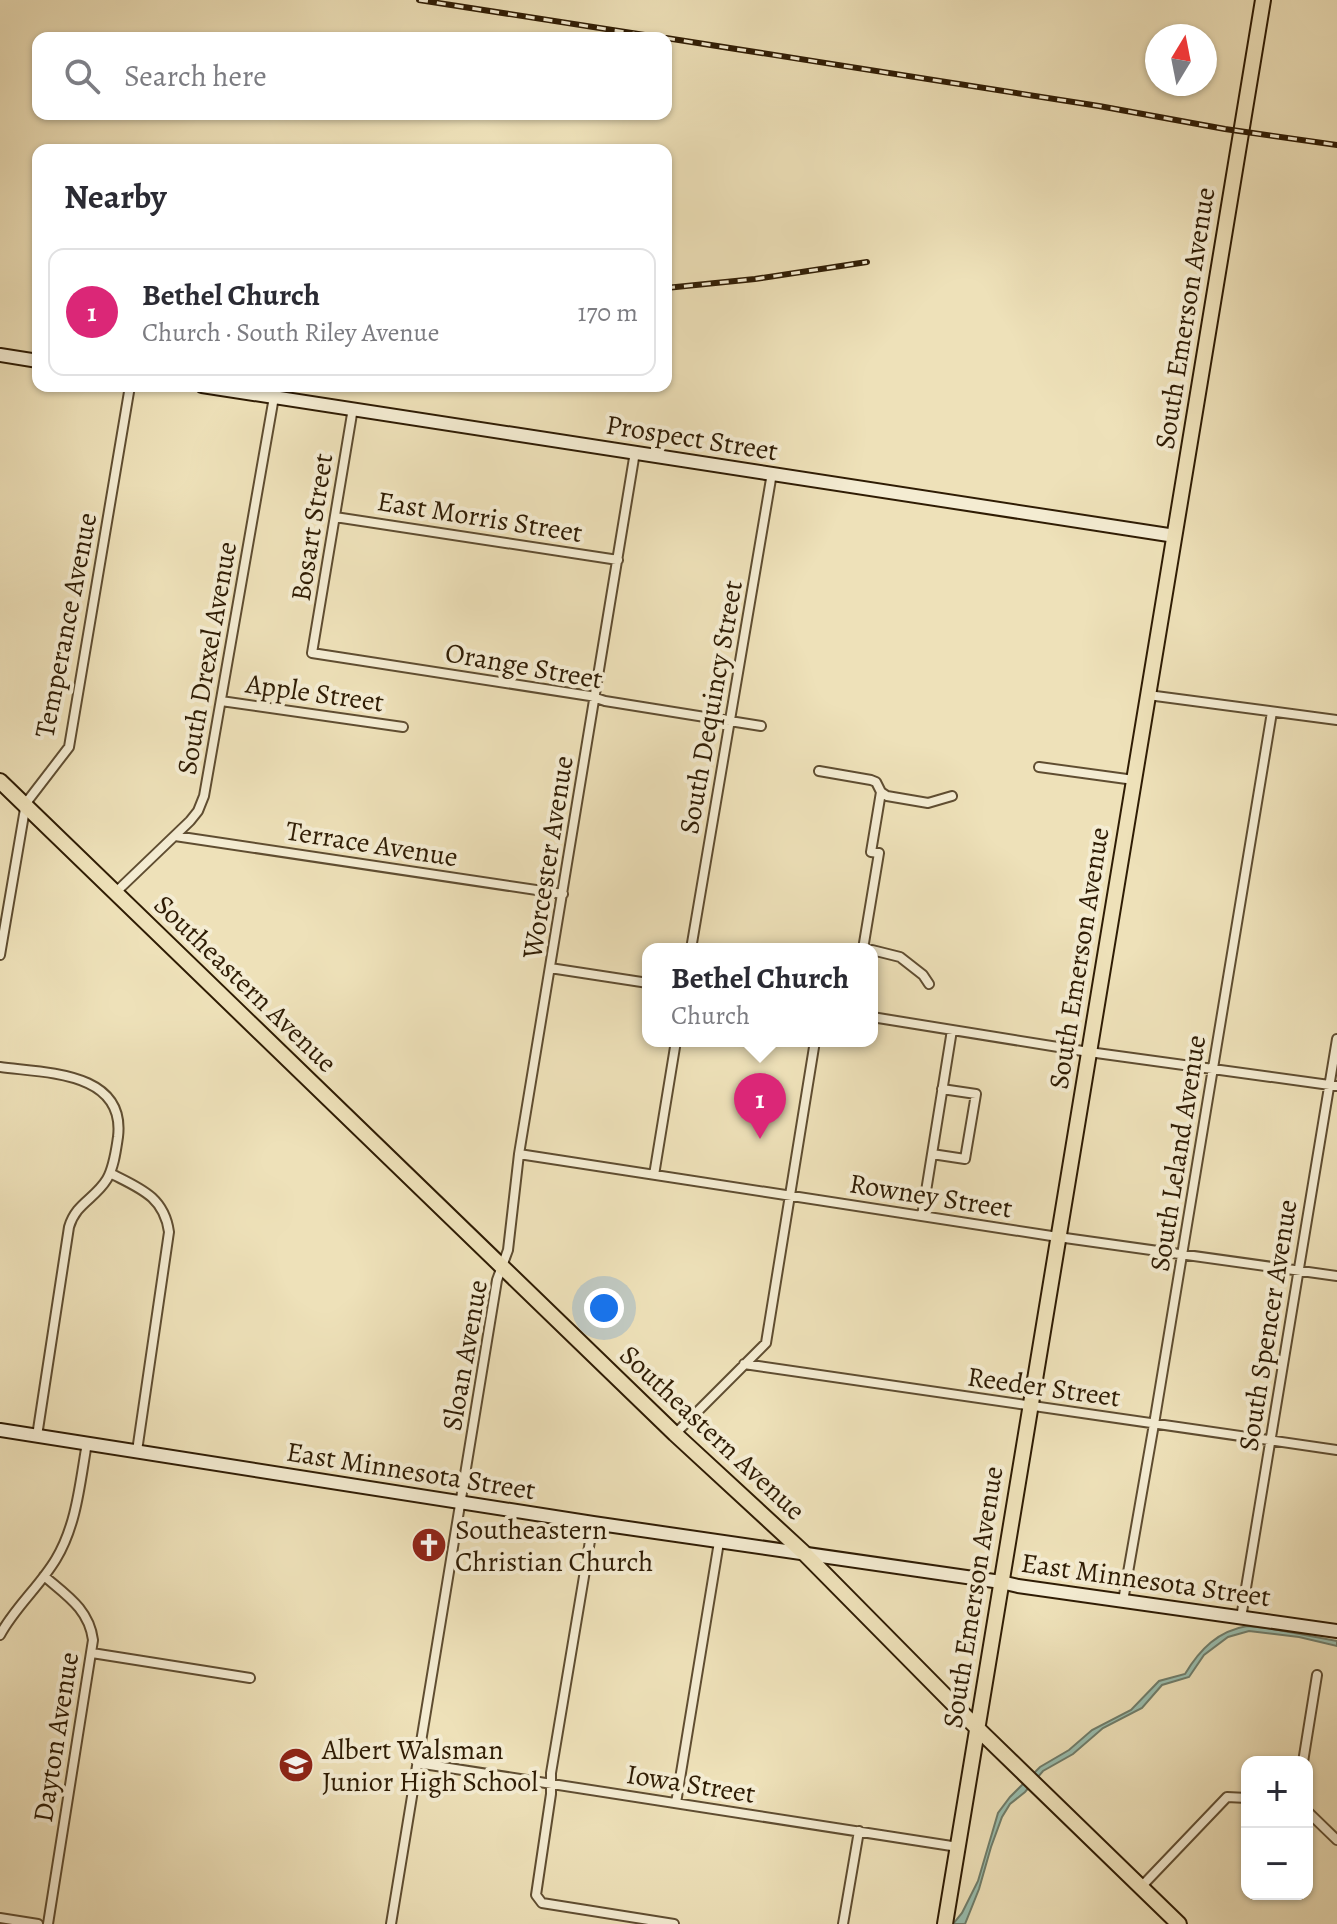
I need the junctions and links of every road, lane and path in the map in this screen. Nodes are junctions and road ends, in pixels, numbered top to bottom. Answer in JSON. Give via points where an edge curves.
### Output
{"nodes":[{"id":1,"x":1263,"y":0,"type":"edge"},
{"id":2,"x":0,"y":355,"type":"edge"},
{"id":3,"x":32,"y":360,"type":"edge"},
{"id":4,"x":129,"y":392,"type":"edge"},
{"id":5,"x":241,"y":392,"type":"edge"},
{"id":6,"x":274,"y":397,"type":"junction"},
{"id":7,"x":353,"y":408,"type":"junction"},
{"id":8,"x":635,"y":452,"type":"junction"},
{"id":9,"x":772,"y":473,"type":"junction"},
{"id":10,"x":335,"y":517,"type":"junction"},
{"id":11,"x":1175,"y":536,"type":"junction"},
{"id":12,"x":618,"y":560,"type":"junction"},
{"id":13,"x":312,"y":653,"type":"joint"},
{"id":14,"x":1148,"y":695,"type":"junction"},
{"id":15,"x":595,"y":698,"type":"junction"},
{"id":16,"x":221,"y":701,"type":"junction"},
{"id":17,"x":1272,"y":712,"type":"junction"},
{"id":18,"x":729,"y":720,"type":"junction"},
{"id":19,"x":1337,"y":720,"type":"edge"},
{"id":20,"x":761,"y":726,"type":"dead end"},
{"id":21,"x":403,"y":727,"type":"dead end"},
{"id":22,"x":1039,"y":767,"type":"dead end"},
{"id":23,"x":819,"y":771,"type":"dead end"},
{"id":24,"x":1134,"y":780,"type":"junction"},
{"id":25,"x":0,"y":781,"type":"edge"},
{"id":26,"x":881,"y":792,"type":"junction"},
{"id":27,"x":952,"y":796,"type":"dead end"},
{"id":28,"x":25,"y":806,"type":"junction"},
{"id":29,"x":175,"y":836,"type":"junction"},
{"id":30,"x":116,"y":892,"type":"junction"},
{"id":31,"x":563,"y":894,"type":"junction"},
{"id":32,"x":2,"y":935,"type":"edge"},
{"id":33,"x":692,"y":943,"type":"edge"},
{"id":34,"x":865,"y":943,"type":"edge"},
{"id":35,"x":878,"y":951,"type":"edge"},
{"id":36,"x":0,"y":955,"type":"edge"},
{"id":37,"x":550,"y":968,"type":"junction"},
{"id":38,"x":932,"y":969,"type":"dead end"},
{"id":39,"x":923,"y":975,"type":"junction"},
{"id":40,"x":642,"y":982,"type":"edge"},
{"id":41,"x":929,"y":984,"type":"dead end"},
{"id":42,"x":878,"y":1018,"type":"edge"},
{"id":43,"x":952,"y":1030,"type":"junction"},
{"id":44,"x":1337,"y":1039,"type":"edge"},
{"id":45,"x":675,"y":1047,"type":"edge"},
{"id":46,"x":814,"y":1047,"type":"edge"},
{"id":47,"x":1089,"y":1052,"type":"junction"},
{"id":48,"x":0,"y":1067,"type":"edge"},
{"id":49,"x":1213,"y":1068,"type":"junction"},
{"id":50,"x":1333,"y":1085,"type":"edge"},
{"id":51,"x":942,"y":1089,"type":"junction"},
{"id":52,"x":519,"y":1154,"type":"junction"},
{"id":53,"x":932,"y":1154,"type":"junction"},
{"id":54,"x":110,"y":1173,"type":"junction"},
{"id":55,"x":654,"y":1175,"type":"junction"},
{"id":56,"x":789,"y":1196,"type":"junction"},
{"id":57,"x":922,"y":1216,"type":"junction"},
{"id":58,"x":1058,"y":1237,"type":"junction"},
{"id":59,"x":1183,"y":1254,"type":"junction"},
{"id":60,"x":502,"y":1268,"type":"junction"},
{"id":61,"x":1299,"y":1270,"type":"junction"},
{"id":62,"x":1337,"y":1276,"type":"edge"},
{"id":63,"x":744,"y":1364,"type":"junction"},
{"id":64,"x":1030,"y":1406,"type":"junction"},
{"id":65,"x":1154,"y":1424,"type":"junction"},
{"id":66,"x":0,"y":1430,"type":"edge"},
{"id":67,"x":675,"y":1434,"type":"junction"},
{"id":68,"x":37,"y":1436,"type":"junction"},
{"id":69,"x":1271,"y":1440,"type":"junction"},
{"id":70,"x":87,"y":1443,"type":"junction"},
{"id":71,"x":1337,"y":1450,"type":"edge"},
{"id":72,"x":137,"y":1451,"type":"junction"},
{"id":73,"x":460,"y":1503,"type":"junction"},
{"id":74,"x":593,"y":1523,"type":"junction"},
{"id":75,"x":719,"y":1542,"type":"junction"},
{"id":76,"x":803,"y":1552,"type":"junction"},
{"id":77,"x":44,"y":1576,"type":"junction"},
{"id":78,"x":1001,"y":1582,"type":"junction"},
{"id":79,"x":1123,"y":1601,"type":"junction"},
{"id":80,"x":1241,"y":1618,"type":"junction"},
{"id":81,"x":1337,"y":1631,"type":"edge"},
{"id":82,"x":0,"y":1635,"type":"edge"},
{"id":83,"x":92,"y":1653,"type":"junction"},
{"id":84,"x":1317,"y":1675,"type":"dead end"},
{"id":85,"x":250,"y":1678,"type":"dead end"},
{"id":86,"x":977,"y":1728,"type":"junction"},
{"id":87,"x":1304,"y":1756,"type":"edge"},
{"id":88,"x":417,"y":1763,"type":"junction"},
{"id":89,"x":551,"y":1784,"type":"junction"},
{"id":90,"x":1241,"y":1798,"type":"edge"},
{"id":91,"x":676,"y":1803,"type":"junction"},
{"id":92,"x":1313,"y":1817,"type":"edge"},
{"id":93,"x":859,"y":1831,"type":"junction"},
{"id":94,"x":1337,"y":1840,"type":"edge"},
{"id":95,"x":958,"y":1847,"type":"junction"},
{"id":96,"x":1141,"y":1887,"type":"junction"},
{"id":97,"x":0,"y":1918,"type":"edge"},
{"id":98,"x":946,"y":1918,"type":"edge"},
{"id":99,"x":844,"y":1919,"type":"edge"},
{"id":100,"x":38,"y":1924,"type":"edge"},
{"id":101,"x":48,"y":1924,"type":"edge"},
{"id":102,"x":391,"y":1924,"type":"edge"},
{"id":103,"x":674,"y":1924,"type":"edge"},
{"id":104,"x":1179,"y":1924,"type":"edge"}],
"edges":[{"from":1,"to":11,"type":"main road","name":"South Emerson Avenue"},
{"from":2,"to":3,"type":"street"},
{"from":4,"to":28,"type":"street","name":"Temperance Avenue","via":[[69,747]]},
{"from":5,"to":6,"type":"street","name":"Prospect Street"},
{"from":6,"to":7,"type":"street","name":"Prospect Street"},
{"from":6,"to":16,"type":"street","name":"South Drexel Avenue"},
{"from":7,"to":8,"type":"street","name":"Prospect Street"},
{"from":7,"to":10,"type":"street","name":"Bosart Street"},
{"from":8,"to":9,"type":"street","name":"Prospect Street"},
{"from":8,"to":12,"type":"street","name":"Worcester Avenue"},
{"from":9,"to":11,"type":"street","name":"Prospect Street"},
{"from":9,"to":18,"type":"street","name":"South Dequincy Street"},
{"from":10,"to":12,"type":"street","name":"East Morris Street"},
{"from":10,"to":13,"type":"street","name":"Bosart Street"},
{"from":11,"to":14,"type":"main road","name":"South Emerson Avenue"},
{"from":12,"to":15,"type":"street","name":"Worcester Avenue"},
{"from":13,"to":15,"type":"street","name":"Orange Street"},
{"from":14,"to":17,"type":"street"},
{"from":14,"to":24,"type":"main road","name":"South Emerson Avenue"},
{"from":15,"to":18,"type":"street","name":"Orange Street"},
{"from":15,"to":31,"type":"street","name":"Worcester Avenue"},
{"from":16,"to":21,"type":"street","name":"Apple Street"},
{"from":16,"to":29,"type":"street","name":"South Drexel Avenue","via":[[203,800]]},
{"from":17,"to":19,"type":"street"},
{"from":17,"to":49,"type":"street","name":"South Leland Avenue"},
{"from":18,"to":20,"type":"street","name":"Orange Street"},
{"from":18,"to":33,"type":"street","name":"South Dequincy Street"},
{"from":22,"to":24,"type":"street"},
{"from":23,"to":26,"type":"street","via":[[871,780]]},
{"from":24,"to":47,"type":"main road","name":"South Emerson Avenue"},
{"from":25,"to":28,"type":"main road","name":"Southeastern Avenue"},
{"from":26,"to":27,"type":"street","via":[[923,803]]},
{"from":26,"to":34,"type":"street","via":[[871,852],[879,853]]},
{"from":28,"to":30,"type":"main road","name":"Southeastern Avenue"},
{"from":28,"to":32,"type":"street","name":"Temperance Avenue"},
{"from":29,"to":30,"type":"street","name":"South Drexel Avenue"},
{"from":29,"to":31,"type":"street","name":"Terrace Avenue"},
{"from":30,"to":60,"type":"main road","name":"Southeastern Avenue"},
{"from":31,"to":37,"type":"street","name":"Worcester Avenue"},
{"from":32,"to":36,"type":"street","name":"Temperance Avenue"},
{"from":35,"to":39,"type":"street","via":[[897,955]]},
{"from":37,"to":40,"type":"street"},
{"from":37,"to":52,"type":"street","name":"Worcester Avenue"},
{"from":38,"to":39,"type":"street"},
{"from":39,"to":41,"type":"street"},
{"from":42,"to":43,"type":"street"},
{"from":43,"to":47,"type":"street"},
{"from":43,"to":51,"type":"street"},
{"from":44,"to":50,"type":"street","name":"South Spencer Avenue"},
{"from":45,"to":55,"type":"street"},
{"from":46,"to":56,"type":"street"},
{"from":47,"to":49,"type":"street"},
{"from":47,"to":58,"type":"main road","name":"South Emerson Avenue"},
{"from":48,"to":54,"type":"street","via":[[75,1078],[102,1091],[117,1117]]},
{"from":49,"to":50,"type":"street"},
{"from":49,"to":59,"type":"street","name":"South Leland Avenue"},
{"from":50,"to":61,"type":"street","name":"South Spencer Avenue"},
{"from":51,"to":53,"type":"street"},
{"from":51,"to":53,"type":"street","via":[[976,1094],[965,1159]]},
{"from":52,"to":55,"type":"street","name":"Rowney Street"},
{"from":52,"to":60,"type":"street","name":"Worcester Avenue"},
{"from":53,"to":57,"type":"street"},
{"from":54,"to":68,"type":"street","via":[[70,1224]]},
{"from":54,"to":72,"type":"street","via":[[154,1198],[166,1215],[169,1232]]},
{"from":55,"to":56,"type":"street","name":"Rowney Street"},
{"from":56,"to":57,"type":"street","name":"Rowney Street"},
{"from":56,"to":63,"type":"street","via":[[766,1343]]},
{"from":57,"to":58,"type":"street","name":"Rowney Street"},
{"from":58,"to":59,"type":"street","name":"Rowney Street"},
{"from":58,"to":64,"type":"main road","name":"South Emerson Avenue"},
{"from":59,"to":61,"type":"street","name":"Rowney Street"},
{"from":59,"to":65,"type":"street","name":"South Leland Avenue"},
{"from":60,"to":67,"type":"main road","name":"Southeastern Avenue"},
{"from":60,"to":73,"type":"street","name":"Sloan Avenue"},
{"from":61,"to":62,"type":"street","name":"Rowney Street"},
{"from":61,"to":69,"type":"street","name":"South Spencer Avenue"},
{"from":63,"to":64,"type":"street","name":"Reeder Street"},
{"from":63,"to":67,"type":"street"},
{"from":64,"to":65,"type":"street","name":"Reeder Street"},
{"from":64,"to":78,"type":"main road","name":"South Emerson Avenue"},
{"from":65,"to":69,"type":"street","name":"Reeder Street"},
{"from":65,"to":79,"type":"street","name":"South Leland Avenue"},
{"from":66,"to":68,"type":"street","name":"East Minnesota Street"},
{"from":67,"to":76,"type":"main road","name":"Southeastern Avenue"},
{"from":68,"to":70,"type":"street","name":"East Minnesota Street"},
{"from":69,"to":71,"type":"street","name":"Reeder Street"},
{"from":69,"to":80,"type":"street","name":"South Spencer Avenue"},
{"from":70,"to":72,"type":"street","name":"East Minnesota Street"},
{"from":70,"to":77,"type":"street","via":[[71,1525]]},
{"from":72,"to":73,"type":"street","name":"East Minnesota Street"},
{"from":73,"to":74,"type":"street","name":"East Minnesota Street"},
{"from":73,"to":88,"type":"street","name":"Sloan Avenue"},
{"from":74,"to":75,"type":"street","name":"East Minnesota Street"},
{"from":74,"to":89,"type":"street"},
{"from":75,"to":76,"type":"street","name":"East Minnesota Street"},
{"from":75,"to":91,"type":"street"},
{"from":76,"to":78,"type":"street","name":"East Minnesota Street"},
{"from":76,"to":86,"type":"main road","name":"Southeastern Avenue"},
{"from":77,"to":82,"type":"street"},
{"from":77,"to":83,"type":"street","name":"Dayton Avenue","via":[[82,1609],[92,1632]]},
{"from":78,"to":79,"type":"street","name":"East Minnesota Street"},
{"from":78,"to":86,"type":"main road","name":"South Emerson Avenue"},
{"from":79,"to":80,"type":"street","name":"East Minnesota Street"},
{"from":80,"to":81,"type":"street","name":"East Minnesota Street"},
{"from":83,"to":85,"type":"street"},
{"from":83,"to":101,"type":"street","name":"Dayton Avenue"},
{"from":84,"to":87,"type":"street"},
{"from":86,"to":95,"type":"main road","name":"South Emerson Avenue"},
{"from":86,"to":96,"type":"main road","name":"Southeastern Avenue"},
{"from":88,"to":89,"type":"street","name":"Iowa Street"},
{"from":88,"to":102,"type":"street","name":"Sloan Avenue"},
{"from":89,"to":91,"type":"street","name":"Iowa Street"},
{"from":89,"to":103,"type":"street","via":[[538,1900]]},
{"from":90,"to":96,"type":"street","via":[[1227,1797]]},
{"from":91,"to":93,"type":"street","name":"Iowa Street"},
{"from":92,"to":94,"type":"street"},
{"from":93,"to":95,"type":"street","name":"Iowa Street"},
{"from":93,"to":99,"type":"street"},
{"from":95,"to":98,"type":"main road","name":"South Emerson Avenue"},
{"from":96,"to":104,"type":"main road","name":"Southeastern Avenue"},
{"from":97,"to":100,"type":"street"}]}
